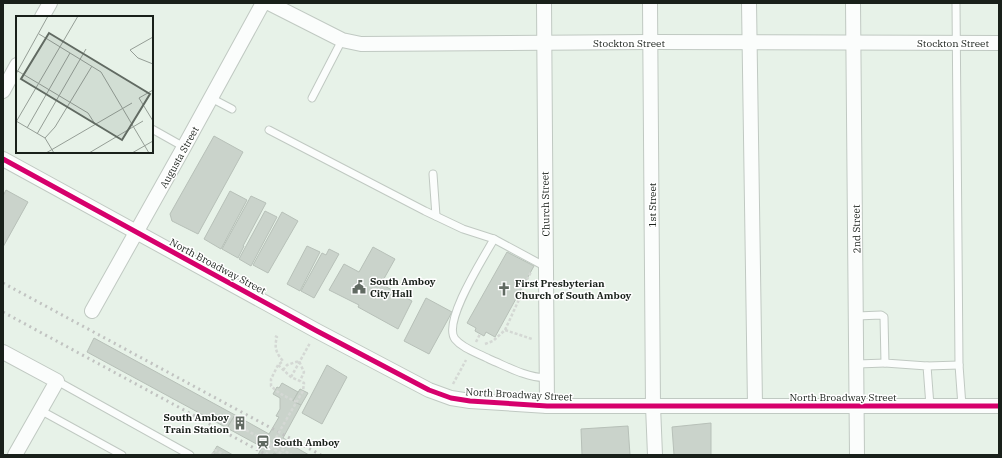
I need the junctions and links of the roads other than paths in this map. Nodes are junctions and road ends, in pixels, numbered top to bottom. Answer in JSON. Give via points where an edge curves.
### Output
{"nodes":[{"id":1,"x":50,"y":3,"type":"edge"},
{"id":2,"x":263,"y":3,"type":"edge"},
{"id":3,"x":269,"y":3,"type":"edge"},
{"id":4,"x":544,"y":3,"type":"edge"},
{"id":5,"x":650,"y":3,"type":"edge"},
{"id":6,"x":749,"y":3,"type":"edge"},
{"id":7,"x":853,"y":3,"type":"edge"},
{"id":8,"x":956,"y":3,"type":"edge"},
{"id":9,"x":44,"y":16,"type":"edge"},
{"id":10,"x":342,"y":40,"type":"junction"},
{"id":11,"x":651,"y":42,"type":"junction"},
{"id":12,"x":749,"y":43,"type":"junction"},
{"id":13,"x":999,"y":43,"type":"edge"},
{"id":14,"x":544,"y":44,"type":"junction"},
{"id":15,"x":853,"y":44,"type":"junction"},
{"id":16,"x":956,"y":44,"type":"junction"},
{"id":17,"x":16,"y":67,"type":"edge"},
{"id":18,"x":3,"y":91,"type":"edge"},
{"id":19,"x":211,"y":98,"type":"junction"},
{"id":20,"x":312,"y":98,"type":"dead end"},
{"id":21,"x":232,"y":109,"type":"dead end"},
{"id":22,"x":153,"y":130,"type":"edge"},
{"id":23,"x":269,"y":130,"type":"dead end"},
{"id":24,"x":184,"y":147,"type":"junction"},
{"id":25,"x":3,"y":159,"type":"edge"},
{"id":26,"x":433,"y":174,"type":"dead end"},
{"id":27,"x":436,"y":216,"type":"junction"},
{"id":28,"x":137,"y":232,"type":"junction"},
{"id":29,"x":494,"y":239,"type":"junction"},
{"id":30,"x":541,"y":264,"type":"junction"},
{"id":31,"x":92,"y":311,"type":"dead end"},
{"id":32,"x":857,"y":316,"type":"junction"},
{"id":33,"x":3,"y":352,"type":"edge"},
{"id":34,"x":885,"y":363,"type":"junction"},
{"id":35,"x":858,"y":364,"type":"junction"},
{"id":36,"x":959,"y":365,"type":"junction"},
{"id":37,"x":927,"y":366,"type":"junction"},
{"id":38,"x":546,"y":378,"type":"junction"},
{"id":39,"x":57,"y":381,"type":"junction"},
{"id":40,"x":755,"y":405,"type":"junction"},
{"id":41,"x":547,"y":406,"type":"junction"},
{"id":42,"x":653,"y":406,"type":"junction"},
{"id":43,"x":857,"y":406,"type":"junction"},
{"id":44,"x":930,"y":406,"type":"junction"},
{"id":45,"x":962,"y":406,"type":"junction"},
{"id":46,"x":999,"y":406,"type":"edge"},
{"id":47,"x":40,"y":410,"type":"junction"},
{"id":48,"x":15,"y":455,"type":"edge"},
{"id":49,"x":122,"y":455,"type":"edge"},
{"id":50,"x":190,"y":455,"type":"edge"},
{"id":51,"x":655,"y":455,"type":"edge"},
{"id":52,"x":858,"y":455,"type":"edge"}],
"edges":[{"from":1,"to":9,"type":"street"},
{"from":2,"to":19,"type":"street","name":"Augusta Street"},
{"from":3,"to":10,"type":"street","name":"Stockton Street"},
{"from":4,"to":14,"type":"street","name":"Church Street"},
{"from":5,"to":11,"type":"street","name":"1st Street"},
{"from":6,"to":12,"type":"street"},
{"from":7,"to":15,"type":"street","name":"2nd Street"},
{"from":8,"to":16,"type":"lane"},
{"from":10,"to":14,"type":"street","name":"Stockton Street","via":[[361,44]]},
{"from":10,"to":20,"type":"lane"},
{"from":11,"to":12,"type":"street","name":"Stockton Street"},
{"from":11,"to":14,"type":"street","name":"Stockton Street"},
{"from":11,"to":42,"type":"street","name":"1st Street"},
{"from":12,"to":15,"type":"street","name":"Stockton Street"},
{"from":12,"to":40,"type":"street"},
{"from":13,"to":16,"type":"street","name":"Stockton Street"},
{"from":14,"to":30,"type":"street","name":"Church Street"},
{"from":15,"to":16,"type":"street","name":"Stockton Street"},
{"from":15,"to":32,"type":"street","name":"2nd Street"},
{"from":16,"to":36,"type":"lane"},
{"from":17,"to":18,"type":"street"},
{"from":19,"to":21,"type":"lane"},
{"from":19,"to":24,"type":"street","name":"Augusta Street"},
{"from":22,"to":24,"type":"lane"},
{"from":23,"to":27,"type":"lane"},
{"from":24,"to":28,"type":"street","name":"Augusta Street"},
{"from":25,"to":28,"type":"street","name":"North Broadway Street"},
{"from":26,"to":27,"type":"lane"},
{"from":27,"to":29,"type":"lane","via":[[463,229]]},
{"from":28,"to":31,"type":"street","name":"Augusta Street"},
{"from":28,"to":41,"type":"street","name":"North Broadway Street","via":[[429,390],[470,402]]},
{"from":29,"to":30,"type":"lane"},
{"from":29,"to":38,"type":"lane","via":[[460,300],[452,327],[454,337],[461,345],[521,374]]},
{"from":30,"to":38,"type":"street","name":"Church Street"},
{"from":32,"to":34,"type":"lane","via":[[884,317]]},
{"from":32,"to":35,"type":"street","name":"2nd Street"},
{"from":33,"to":39,"type":"street"},
{"from":34,"to":35,"type":"lane"},
{"from":34,"to":37,"type":"lane"},
{"from":35,"to":43,"type":"street","name":"2nd Street"},
{"from":36,"to":37,"type":"lane"},
{"from":36,"to":45,"type":"lane"},
{"from":37,"to":44,"type":"lane"},
{"from":38,"to":41,"type":"street","name":"Church Street"},
{"from":39,"to":47,"type":"street"},
{"from":39,"to":50,"type":"lane"},
{"from":40,"to":42,"type":"street","name":"North Broadway Street"},
{"from":40,"to":43,"type":"street","name":"North Broadway Street"},
{"from":41,"to":42,"type":"street","name":"North Broadway Street"},
{"from":42,"to":51,"type":"street","name":"1st Street"},
{"from":43,"to":44,"type":"street","name":"North Broadway Street"},
{"from":43,"to":52,"type":"street","name":"2nd Street"},
{"from":44,"to":45,"type":"street","name":"North Broadway Street"},
{"from":45,"to":46,"type":"street","name":"North Broadway Street"},
{"from":47,"to":48,"type":"street"},
{"from":47,"to":49,"type":"lane"}]}
